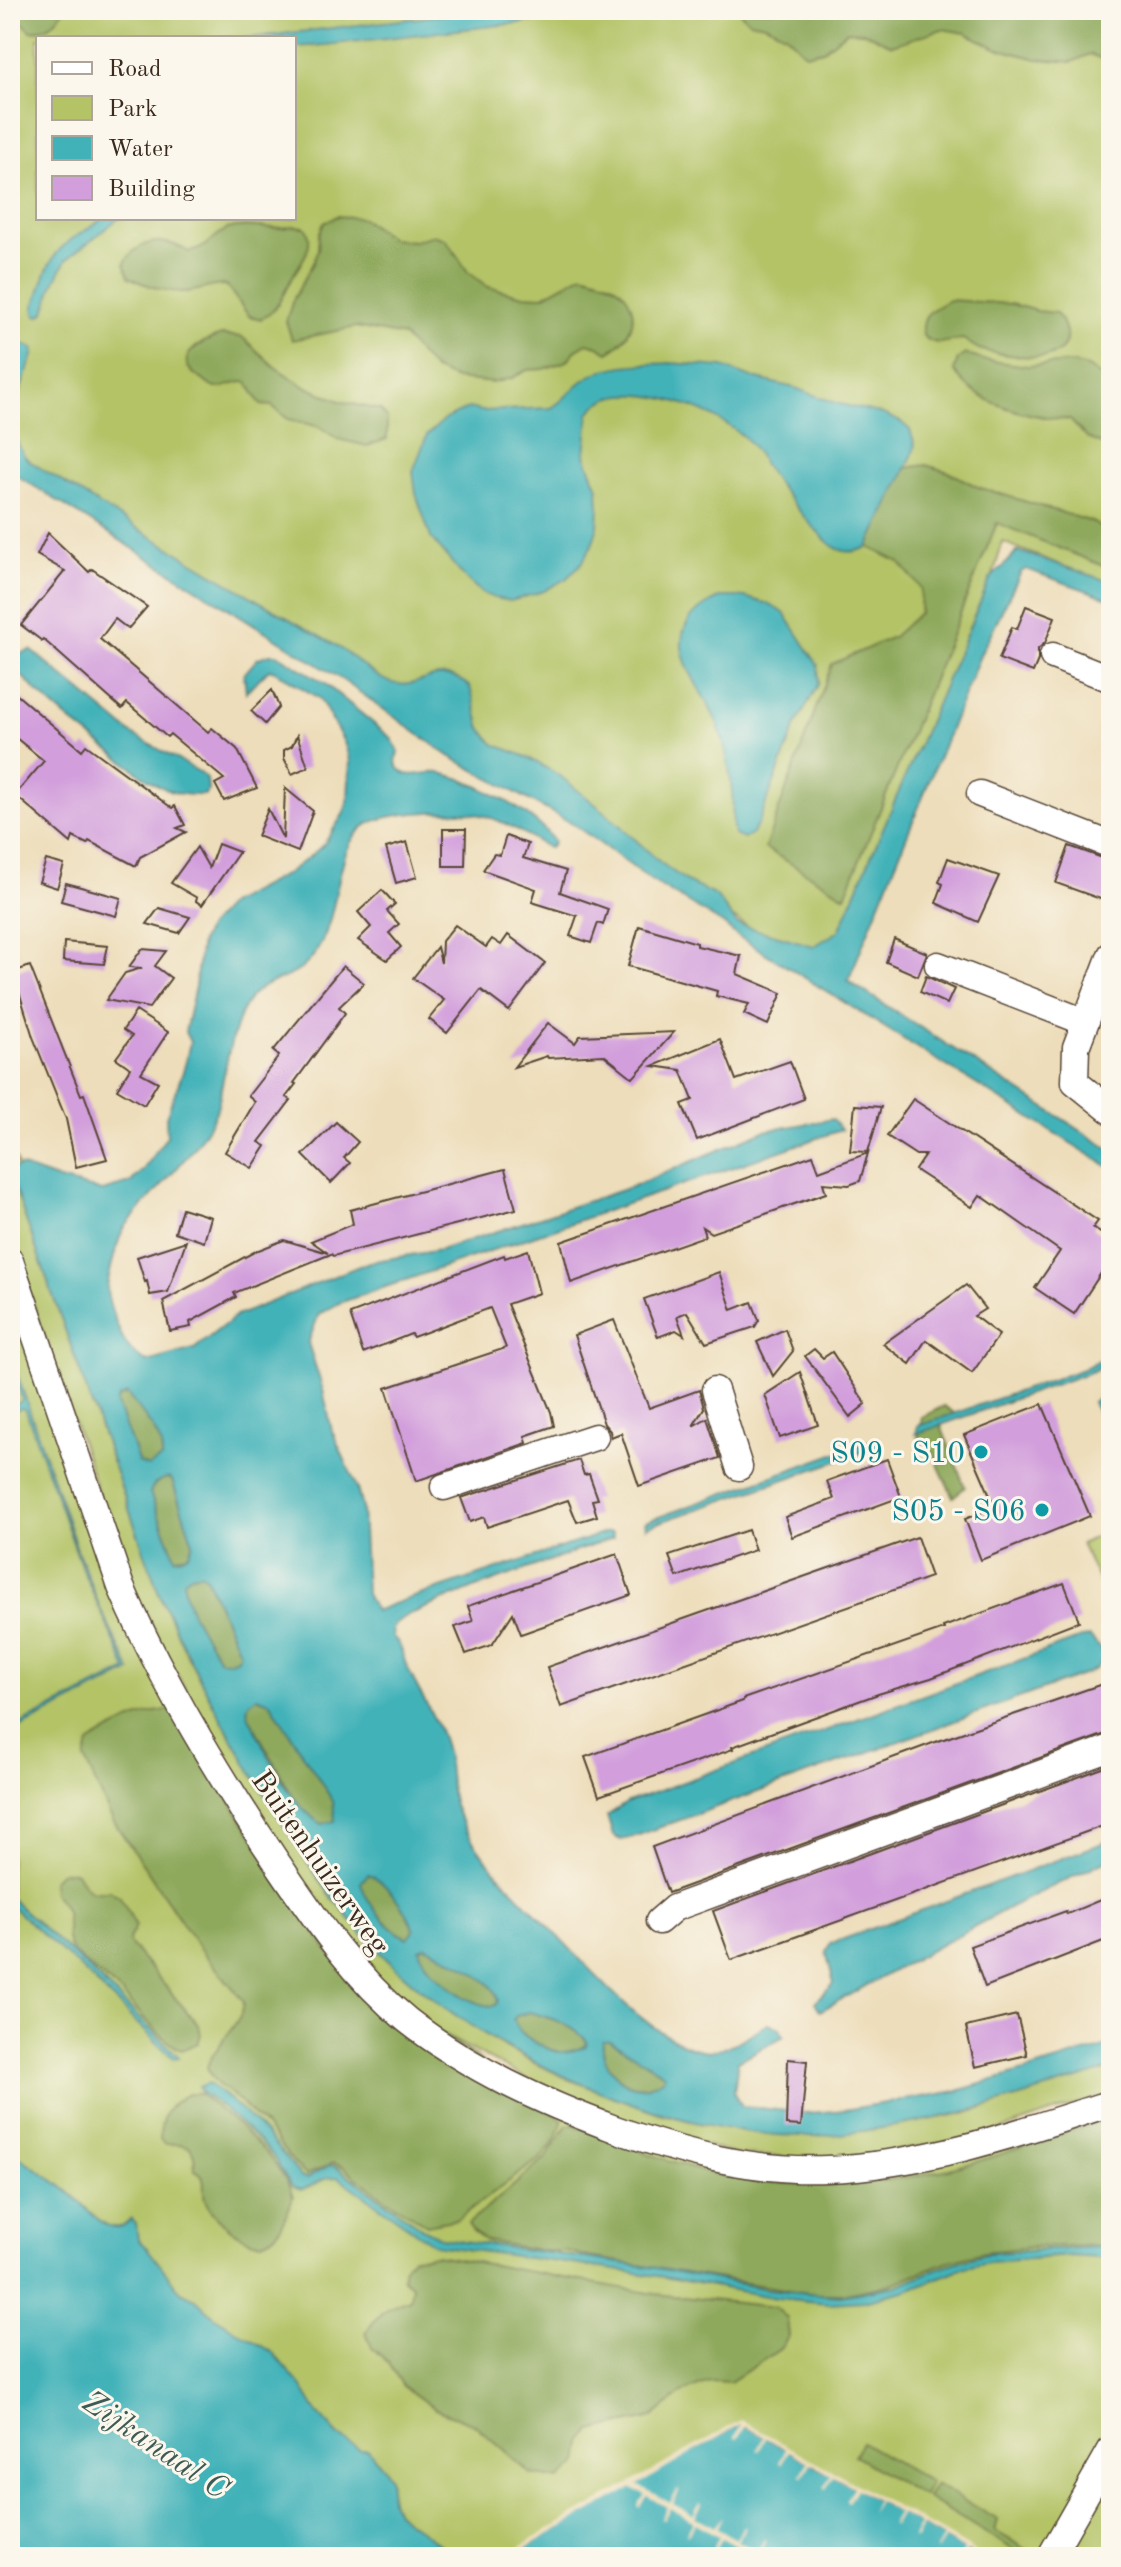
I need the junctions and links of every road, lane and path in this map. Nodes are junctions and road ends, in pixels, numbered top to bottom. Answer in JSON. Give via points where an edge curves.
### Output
{"nodes":[{"id":1,"x":1053,"y":656,"type":"dead end"},
{"id":2,"x":1111,"y":679,"type":"edge"},
{"id":3,"x":980,"y":794,"type":"dead end"},
{"id":4,"x":1111,"y":845,"type":"edge"},
{"id":5,"x":1111,"y":955,"type":"edge"},
{"id":6,"x":938,"y":965,"type":"dead end"},
{"id":7,"x":1085,"y":1022,"type":"junction"},
{"id":8,"x":1111,"y":1111,"type":"edge"},
{"id":9,"x":10,"y":1261,"type":"edge"},
{"id":10,"x":715,"y":1390,"type":"dead end"},
{"id":11,"x":595,"y":1437,"type":"dead end"},
{"id":12,"x":739,"y":1467,"type":"dead end"},
{"id":13,"x":444,"y":1487,"type":"dead end"},
{"id":14,"x":1111,"y":1748,"type":"edge"},
{"id":15,"x":659,"y":1921,"type":"dead end"},
{"id":16,"x":1111,"y":2103,"type":"edge"},
{"id":17,"x":1111,"y":2450,"type":"edge"},
{"id":18,"x":1053,"y":2552,"type":"dead end"}],
"edges":[{"from":1,"to":2,"type":"street"},
{"from":3,"to":4,"type":"street"},
{"from":5,"to":7,"type":"street"},
{"from":6,"to":7,"type":"street"},
{"from":7,"to":8,"type":"street","via":[[1076,1047],[1075,1082]]},
{"from":9,"to":16,"type":"street","name":"Buitenhuizerweg","via":[[117,1575],[144,1637],[208,1753],[298,1894],[354,1968],[406,2019],[491,2074],[575,2114],[687,2152],[771,2167],[845,2168],[908,2159],[992,2141]]},
{"from":10,"to":12,"type":"street"},
{"from":11,"to":13,"type":"street"},
{"from":14,"to":15,"type":"street","via":[[674,1908]]},
{"from":17,"to":18,"type":"street"}]}
